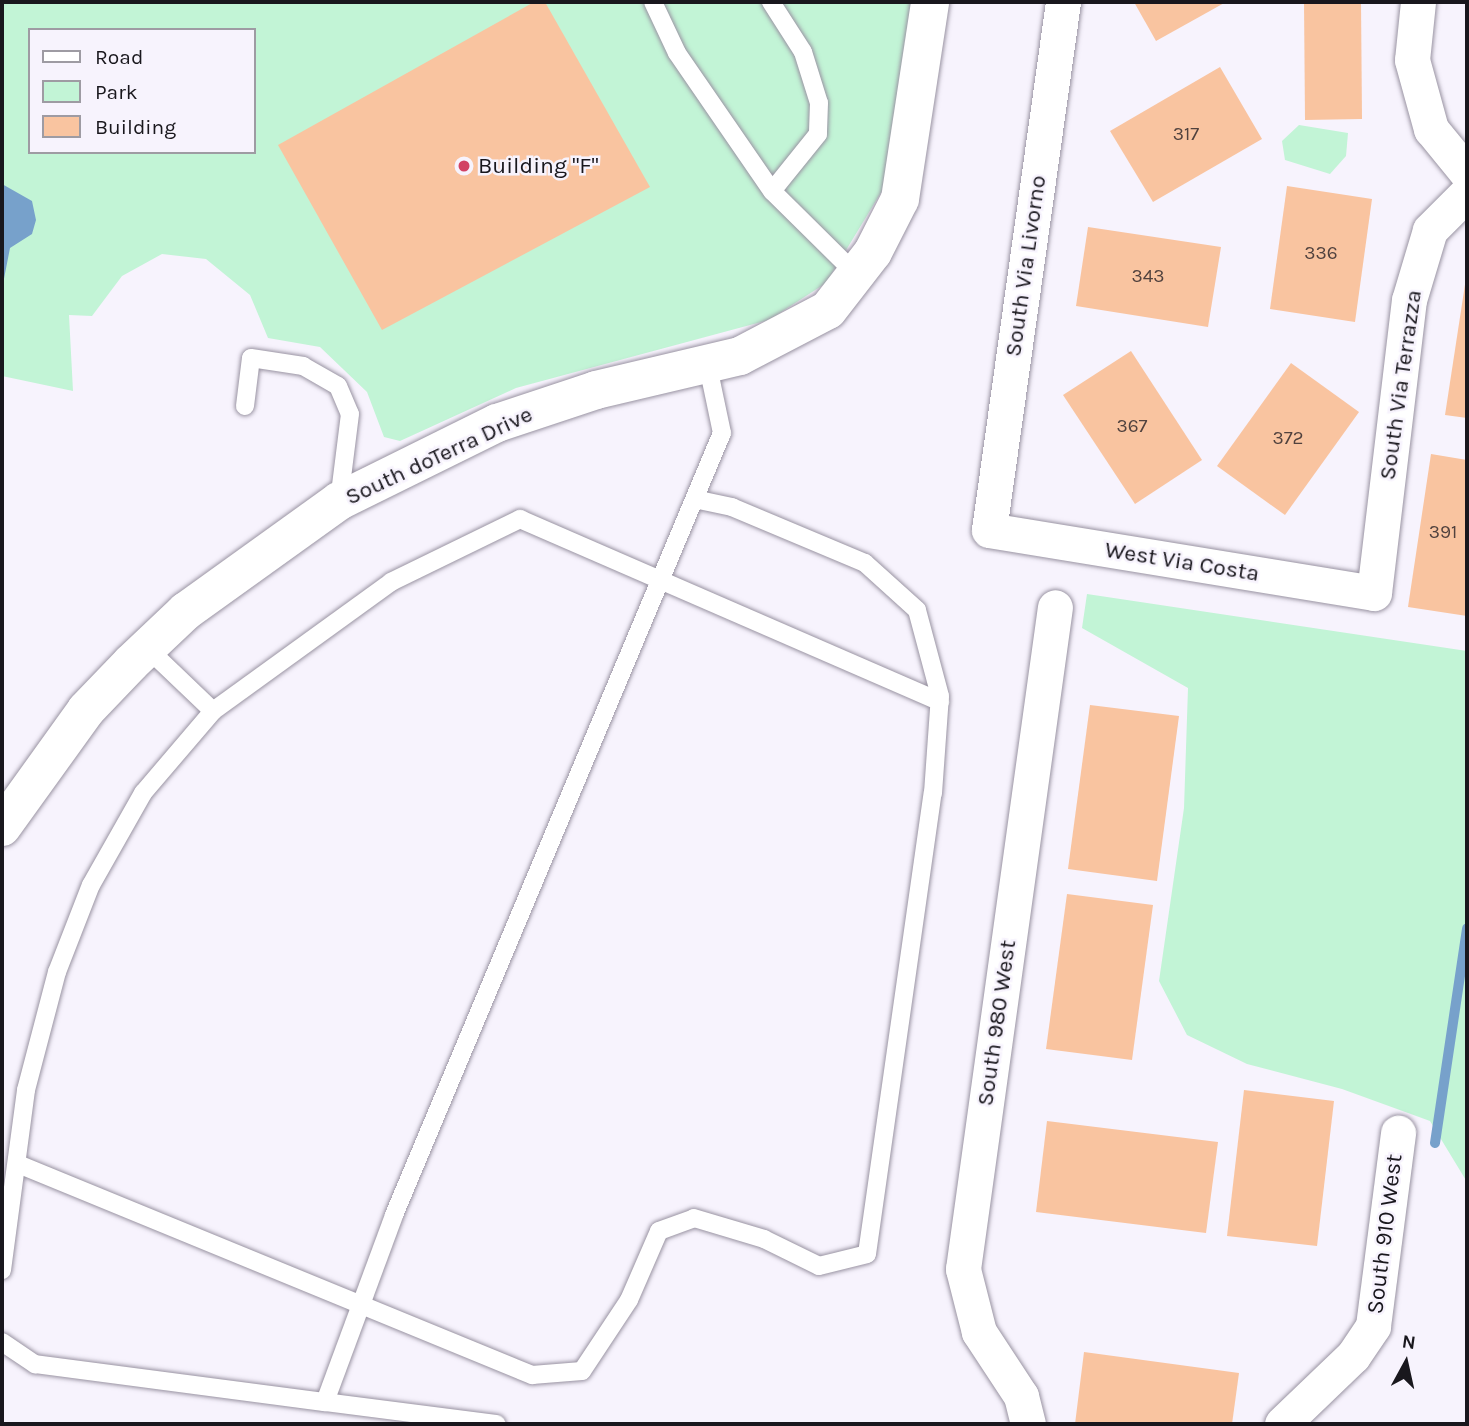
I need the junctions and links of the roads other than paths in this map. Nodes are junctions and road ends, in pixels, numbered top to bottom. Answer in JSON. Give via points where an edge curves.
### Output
{"nodes":[{"id":1,"x":653,"y":2,"type":"edge"},
{"id":2,"x":771,"y":2,"type":"edge"},
{"id":3,"x":1063,"y":2,"type":"edge"},
{"id":4,"x":1418,"y":2,"type":"edge"},
{"id":5,"x":921,"y":7,"type":"edge"},
{"id":6,"x":1467,"y":173,"type":"edge"},
{"id":7,"x":772,"y":191,"type":"junction"},
{"id":8,"x":1467,"y":193,"type":"edge"},
{"id":9,"x":857,"y":275,"type":"junction"},
{"id":10,"x":708,"y":362,"type":"junction"},
{"id":11,"x":245,"y":406,"type":"dead end"},
{"id":12,"x":698,"y":500,"type":"junction"},
{"id":13,"x":339,"y":501,"type":"junction"},
{"id":14,"x":989,"y":530,"type":"joint"},
{"id":15,"x":663,"y":581,"type":"junction"},
{"id":16,"x":1374,"y":593,"type":"joint"},
{"id":17,"x":1055,"y":607,"type":"dead end"},
{"id":18,"x":147,"y":648,"type":"junction"},
{"id":19,"x":940,"y":702,"type":"junction"},
{"id":20,"x":213,"y":711,"type":"junction"},
{"id":21,"x":2,"y":827,"type":"edge"},
{"id":22,"x":1398,"y":1133,"type":"dead end"},
{"id":23,"x":18,"y":1164,"type":"junction"},
{"id":24,"x":2,"y":1270,"type":"edge"},
{"id":25,"x":359,"y":1305,"type":"junction"},
{"id":26,"x":2,"y":1342,"type":"edge"},
{"id":27,"x":325,"y":1402,"type":"junction"},
{"id":28,"x":498,"y":1424,"type":"edge"},
{"id":29,"x":1028,"y":1424,"type":"edge"},
{"id":30,"x":1282,"y":1424,"type":"edge"}],
"edges":[{"from":1,"to":7,"type":"lane","via":[[677,53]]},
{"from":2,"to":7,"type":"lane","via":[[803,52],[819,103],[818,134]]},
{"from":3,"to":14,"type":"street","name":"South Via Livorno"},
{"from":4,"to":6,"type":"street","via":[[1412,60],[1431,129]]},
{"from":5,"to":9,"type":"street","name":"South doTerra Drive","via":[[900,199]]},
{"from":7,"to":9,"type":"lane"},
{"from":8,"to":16,"type":"street","name":"South Via Terrazza","via":[[1430,230],[1409,300]]},
{"from":9,"to":10,"type":"street","name":"South doTerra Drive","via":[[828,310],[797,332],[740,356]]},
{"from":10,"to":12,"type":"lane","via":[[722,433]]},
{"from":10,"to":13,"type":"street","name":"South doTerra Drive","via":[[497,423]]},
{"from":11,"to":13,"type":"lane","via":[[251,358],[303,366],[338,386],[350,414]]},
{"from":12,"to":15,"type":"lane"},
{"from":12,"to":19,"type":"lane","via":[[732,507],[864,563],[917,610]]},
{"from":13,"to":18,"type":"street","name":"South doTerra Drive","via":[[186,611]]},
{"from":14,"to":16,"type":"street","name":"West Via Costa"},
{"from":15,"to":19,"type":"lane"},
{"from":15,"to":20,"type":"lane","via":[[520,519],[391,582]]},
{"from":15,"to":25,"type":"lane"},
{"from":17,"to":29,"type":"street","name":"South 980 West","via":[[963,1269],[979,1332],[1021,1396]]},
{"from":18,"to":20,"type":"lane"},
{"from":18,"to":21,"type":"street","name":"South doTerra Drive","via":[[86,710]]},
{"from":19,"to":25,"type":"lane","via":[[933,793],[867,1254],[819,1266],[764,1240],[695,1218],[659,1231],[629,1300],[582,1371],[532,1375]]},
{"from":20,"to":23,"type":"lane","via":[[143,793],[91,885],[48,1007],[26,1090]]},
{"from":22,"to":30,"type":"street","name":"South 910 West","via":[[1373,1326],[1353,1356]]},
{"from":23,"to":24,"type":"lane"},
{"from":23,"to":25,"type":"lane"},
{"from":25,"to":27,"type":"lane"},
{"from":26,"to":27,"type":"lane","via":[[35,1364]]},
{"from":27,"to":28,"type":"lane"}]}
